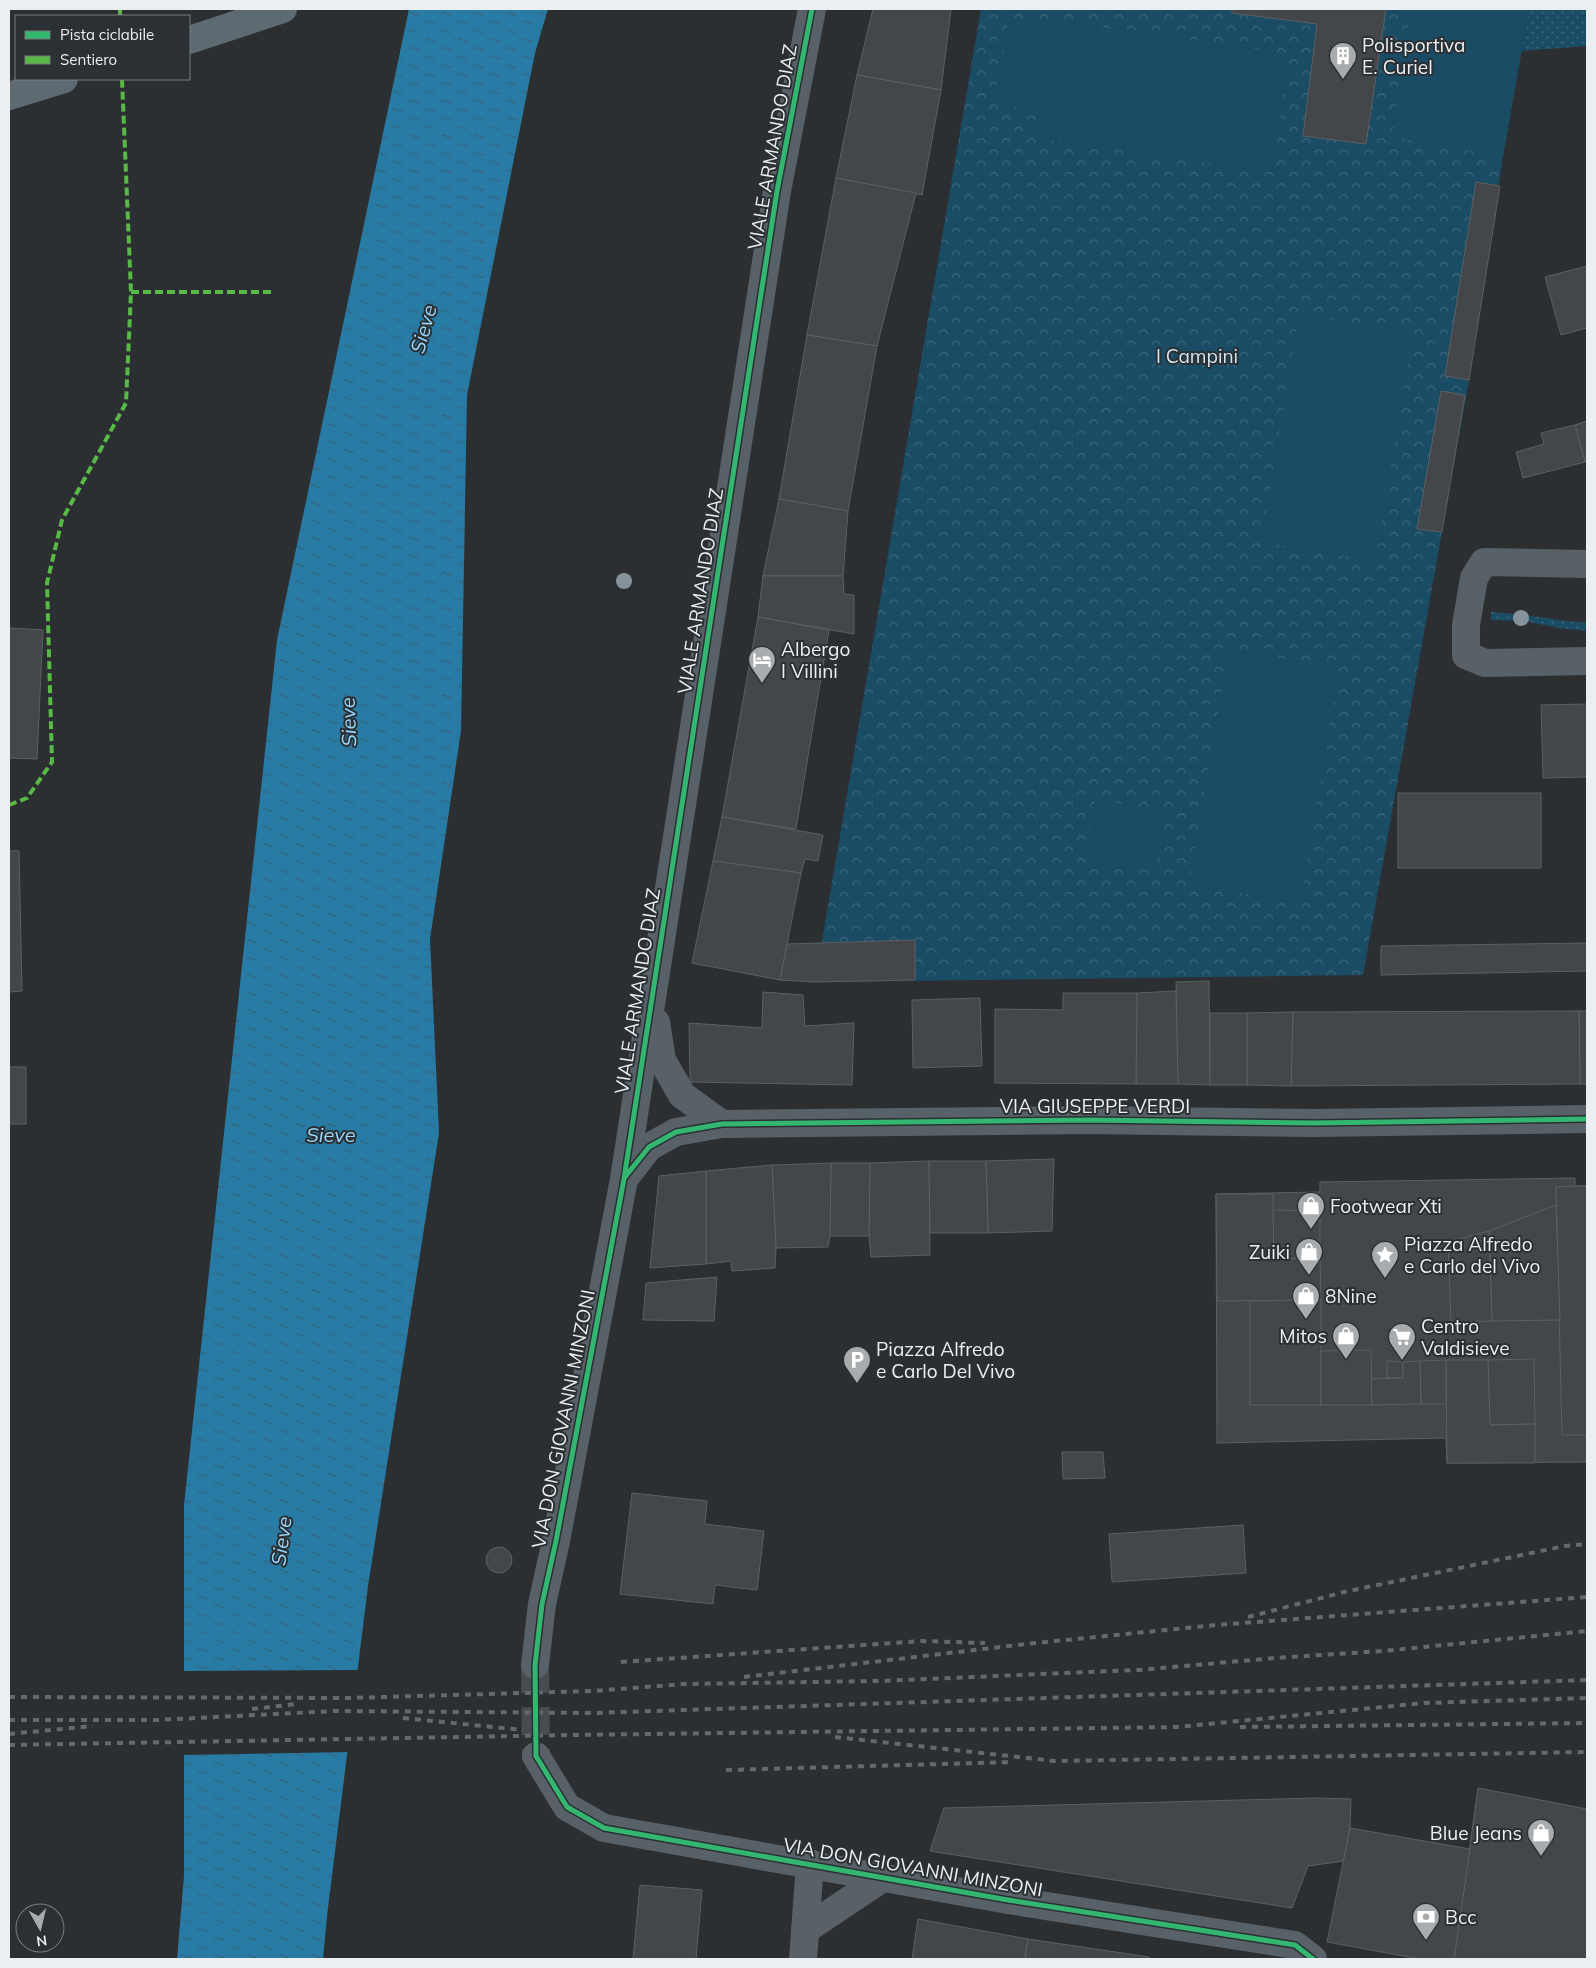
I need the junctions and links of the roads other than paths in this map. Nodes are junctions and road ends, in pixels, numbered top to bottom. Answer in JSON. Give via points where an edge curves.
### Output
{"nodes":[{"id":1,"x":283,"y":9,"type":"edge"},
{"id":2,"x":812,"y":9,"type":"edge"},
{"id":3,"x":190,"y":40,"type":"edge"},
{"id":4,"x":61,"y":80,"type":"edge"},
{"id":5,"x":9,"y":96,"type":"edge"},
{"id":6,"x":1587,"y":564,"type":"edge"},
{"id":7,"x":1587,"y":661,"type":"edge"},
{"id":8,"x":652,"y":996,"type":"junction"},
{"id":9,"x":1587,"y":1119,"type":"edge"},
{"id":10,"x":722,"y":1124,"type":"junction"},
{"id":11,"x":624,"y":1179,"type":"junction"},
{"id":12,"x":535,"y":1665,"type":"tunnel mouth"},
{"id":13,"x":536,"y":1756,"type":"tunnel mouth"},
{"id":14,"x":810,"y":1863,"type":"junction"},
{"id":15,"x":884,"y":1877,"type":"junction"},
{"id":16,"x":805,"y":1930,"type":"junction"},
{"id":17,"x":803,"y":1959,"type":"edge"},
{"id":18,"x":1313,"y":1959,"type":"edge"}],
"edges":[{"from":1,"to":3,"type":"main road"},
{"from":2,"to":8,"type":"street","name":"VIALE ARMANDO DIAZ","via":[[777,191]]},
{"from":4,"to":5,"type":"main road"},
{"from":6,"to":7,"type":"street","via":[[1484,562],[1474,578],[1466,626],[1466,655],[1485,663]]},
{"from":8,"to":10,"type":"street","via":[[662,1060],[682,1095]]},
{"from":8,"to":11,"type":"street","name":"VIALE ARMANDO DIAZ"},
{"from":9,"to":10,"type":"street","name":"VIA GIUSEPPE VERDI"},
{"from":10,"to":11,"type":"street","name":"VIA GIUSEPPE VERDI","via":[[676,1132],[656,1143]]},
{"from":11,"to":12,"type":"street","name":"VIA DON GIOVANNI MINZONI","via":[[542,1604]]},
{"from":13,"to":14,"type":"street","name":"VIA DON GIOVANNI MINZONI","via":[[567,1806],[604,1828]]},
{"from":14,"to":15,"type":"street","name":"VIA DON GIOVANNI MINZONI"},
{"from":14,"to":16,"type":"street"},
{"from":15,"to":16,"type":"street"},
{"from":15,"to":18,"type":"street","name":"VIA DON GIOVANNI MINZONI","via":[[1295,1945]]},
{"from":16,"to":17,"type":"street"}]}
